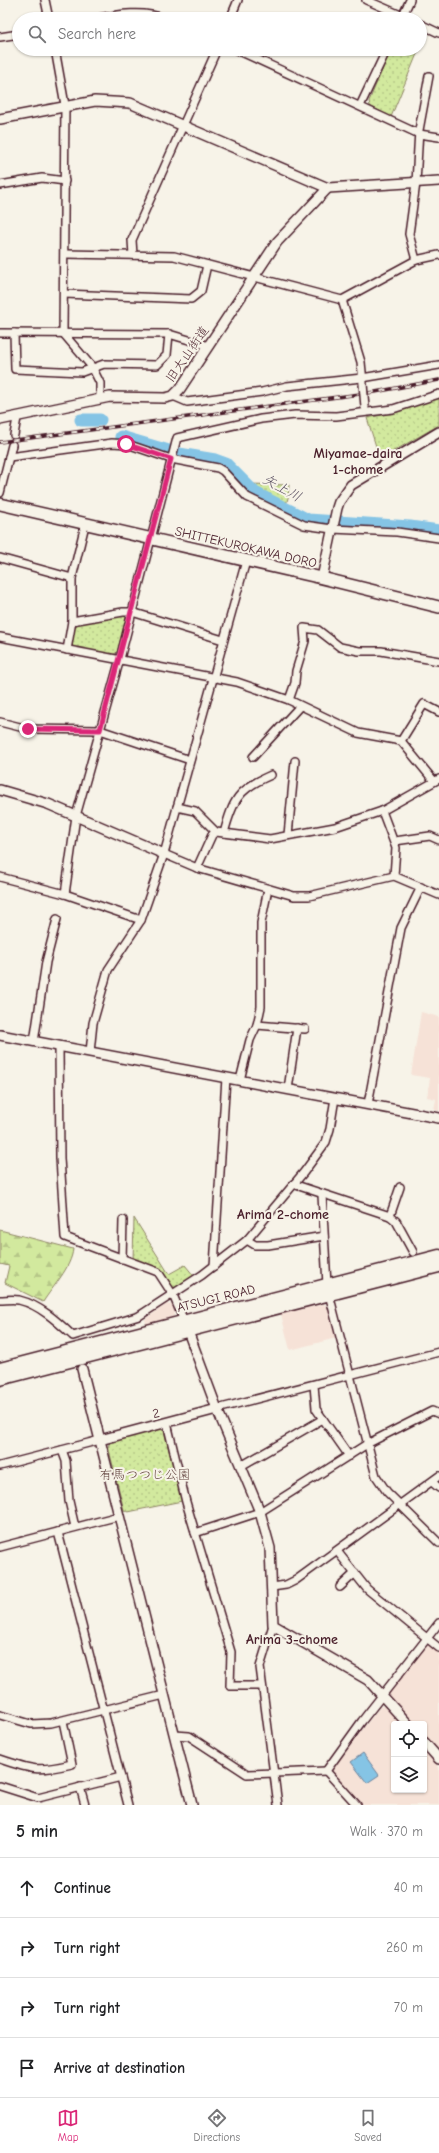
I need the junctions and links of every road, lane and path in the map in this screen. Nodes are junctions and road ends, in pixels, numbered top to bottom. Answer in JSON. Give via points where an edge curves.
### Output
{"nodes":[{"id":1,"x":45,"y":0,"type":"edge"},
{"id":2,"x":238,"y":0,"type":"edge"},
{"id":3,"x":366,"y":0,"type":"edge"},
{"id":4,"x":410,"y":0,"type":"edge"},
{"id":5,"x":48,"y":12,"type":"edge"},
{"id":6,"x":233,"y":12,"type":"edge"},
{"id":7,"x":391,"y":12,"type":"edge"},
{"id":8,"x":404,"y":12,"type":"edge"},
{"id":9,"x":427,"y":27,"type":"edge"},
{"id":10,"x":439,"y":33,"type":"edge"},
{"id":11,"x":12,"y":35,"type":"edge"},
{"id":12,"x":0,"y":37,"type":"edge"},
{"id":13,"x":56,"y":56,"type":"edge"},
{"id":14,"x":214,"y":56,"type":"edge"},
{"id":15,"x":250,"y":56,"type":"edge"},
{"id":16,"x":384,"y":56,"type":"edge"},
{"id":17,"x":429,"y":76,"type":"dead end"},
{"id":18,"x":65,"y":106,"type":"junction"},
{"id":19,"x":360,"y":106,"type":"junction"},
{"id":20,"x":0,"y":119,"type":"edge"},
{"id":21,"x":183,"y":126,"type":"junction"},
{"id":22,"x":419,"y":134,"type":"junction"},
{"id":23,"x":439,"y":137,"type":"edge"},
{"id":24,"x":65,"y":181,"type":"junction"},
{"id":25,"x":439,"y":181,"type":"edge"},
{"id":26,"x":416,"y":183,"type":"junction"},
{"id":27,"x":0,"y":185,"type":"edge"},
{"id":28,"x":328,"y":188,"type":"junction"},
{"id":29,"x":65,"y":254,"type":"junction"},
{"id":30,"x":133,"y":255,"type":"junction"},
{"id":31,"x":439,"y":255,"type":"edge"},
{"id":32,"x":416,"y":260,"type":"junction"},
{"id":33,"x":207,"y":266,"type":"junction"},
{"id":34,"x":255,"y":277,"type":"junction"},
{"id":35,"x":64,"y":294,"type":"junction"},
{"id":36,"x":342,"y":300,"type":"junction"},
{"id":37,"x":0,"y":333,"type":"edge"},
{"id":38,"x":14,"y":333,"type":"junction"},
{"id":39,"x":63,"y":333,"type":"junction"},
{"id":40,"x":170,"y":334,"type":"junction"},
{"id":41,"x":209,"y":346,"type":"junction"},
{"id":42,"x":439,"y":365,"type":"edge"},
{"id":43,"x":92,"y":367,"type":"junction"},
{"id":44,"x":363,"y":381,"type":"junction"},
{"id":45,"x":439,"y":394,"type":"edge"},
{"id":46,"x":172,"y":396,"type":"junction"},
{"id":47,"x":100,"y":398,"type":"junction"},
{"id":48,"x":365,"y":410,"type":"junction"},
{"id":49,"x":17,"y":418,"type":"junction"},
{"id":50,"x":0,"y":420,"type":"edge"},
{"id":51,"x":439,"y":432,"type":"edge"},
{"id":52,"x":14,"y":435,"type":"dead end"},
{"id":53,"x":12,"y":445,"type":"dead end"},
{"id":54,"x":172,"y":454,"type":"junction"},
{"id":55,"x":9,"y":457,"type":"junction"},
{"id":56,"x":0,"y":493,"type":"edge"},
{"id":57,"x":0,"y":504,"type":"edge"},
{"id":58,"x":85,"y":524,"type":"junction"},
{"id":59,"x":333,"y":525,"type":"junction"},
{"id":60,"x":439,"y":538,"type":"edge"},
{"id":61,"x":151,"y":540,"type":"junction"},
{"id":62,"x":0,"y":558,"type":"edge"},
{"id":63,"x":246,"y":561,"type":"junction"},
{"id":64,"x":72,"y":578,"type":"junction"},
{"id":65,"x":322,"y":578,"type":"junction"},
{"id":66,"x":439,"y":607,"type":"edge"},
{"id":67,"x":132,"y":612,"type":"junction"},
{"id":68,"x":72,"y":621,"type":"junction"},
{"id":69,"x":0,"y":637,"type":"edge"},
{"id":70,"x":223,"y":640,"type":"junction"},
{"id":71,"x":67,"y":650,"type":"junction"},
{"id":72,"x":120,"y":659,"type":"junction"},
{"id":73,"x":439,"y":661,"type":"edge"},
{"id":74,"x":212,"y":677,"type":"junction"},
{"id":75,"x":289,"y":700,"type":"junction"},
{"id":76,"x":300,"y":706,"type":"junction"},
{"id":77,"x":439,"y":712,"type":"edge"},
{"id":78,"x":0,"y":722,"type":"edge"},
{"id":79,"x":100,"y":730,"type":"junction"},
{"id":80,"x":401,"y":741,"type":"junction"},
{"id":81,"x":253,"y":757,"type":"dead end"},
{"id":82,"x":190,"y":760,"type":"junction"},
{"id":83,"x":295,"y":761,"type":"dead end"},
{"id":84,"x":271,"y":775,"type":"dead end"},
{"id":85,"x":437,"y":780,"type":"edge"},
{"id":86,"x":0,"y":790,"type":"edge"},
{"id":87,"x":177,"y":807,"type":"junction"},
{"id":88,"x":382,"y":811,"type":"junction"},
{"id":89,"x":76,"y":816,"type":"junction"},
{"id":90,"x":216,"y":832,"type":"junction"},
{"id":91,"x":224,"y":833,"type":"junction"},
{"id":92,"x":288,"y":835,"type":"junction"},
{"id":93,"x":439,"y":840,"type":"edge"},
{"id":94,"x":395,"y":841,"type":"junction"},
{"id":95,"x":164,"y":854,"type":"junction"},
{"id":96,"x":197,"y":868,"type":"junction"},
{"id":97,"x":394,"y":876,"type":"junction"},
{"id":98,"x":0,"y":877,"type":"edge"},
{"id":99,"x":421,"y":887,"type":"junction"},
{"id":100,"x":268,"y":889,"type":"junction"},
{"id":101,"x":65,"y":894,"type":"junction"},
{"id":102,"x":439,"y":894,"type":"edge"},
{"id":103,"x":57,"y":919,"type":"dead end"},
{"id":104,"x":141,"y":920,"type":"junction"},
{"id":105,"x":257,"y":1025,"type":"junction"},
{"id":106,"x":297,"y":1028,"type":"junction"},
{"id":107,"x":305,"y":1029,"type":"dead end"},
{"id":108,"x":0,"y":1036,"type":"edge"},
{"id":109,"x":34,"y":1042,"type":"junction"},
{"id":110,"x":59,"y":1047,"type":"junction"},
{"id":111,"x":90,"y":1052,"type":"junction"},
{"id":112,"x":226,"y":1078,"type":"junction"},
{"id":113,"x":240,"y":1080,"type":"junction"},
{"id":114,"x":288,"y":1089,"type":"junction"},
{"id":115,"x":335,"y":1098,"type":"junction"},
{"id":116,"x":368,"y":1104,"type":"junction"},
{"id":117,"x":439,"y":1118,"type":"edge"},
{"id":118,"x":294,"y":1184,"type":"junction"},
{"id":119,"x":400,"y":1187,"type":"dead end"},
{"id":120,"x":322,"y":1195,"type":"junction"},
{"id":121,"x":390,"y":1216,"type":"junction"},
{"id":122,"x":123,"y":1220,"type":"dead end"},
{"id":123,"x":324,"y":1236,"type":"junction"},
{"id":124,"x":248,"y":1240,"type":"junction"},
{"id":125,"x":413,"y":1252,"type":"dead end"},
{"id":126,"x":439,"y":1256,"type":"edge"},
{"id":127,"x":122,"y":1259,"type":"junction"},
{"id":128,"x":214,"y":1266,"type":"junction"},
{"id":129,"x":439,"y":1266,"type":"edge"},
{"id":130,"x":328,"y":1290,"type":"junction"},
{"id":131,"x":173,"y":1295,"type":"junction"},
{"id":132,"x":0,"y":1300,"type":"edge"},
{"id":133,"x":186,"y":1326,"type":"junction"},
{"id":134,"x":439,"y":1352,"type":"edge"},
{"id":135,"x":0,"y":1369,"type":"edge"},
{"id":136,"x":82,"y":1369,"type":"dead end"},
{"id":137,"x":349,"y":1376,"type":"junction"},
{"id":138,"x":0,"y":1379,"type":"edge"},
{"id":139,"x":314,"y":1385,"type":"junction"},
{"id":140,"x":217,"y":1409,"type":"junction"},
{"id":141,"x":439,"y":1414,"type":"edge"},
{"id":142,"x":323,"y":1419,"type":"junction"},
{"id":143,"x":167,"y":1423,"type":"junction"},
{"id":144,"x":100,"y":1440,"type":"junction"},
{"id":145,"x":367,"y":1444,"type":"junction"},
{"id":146,"x":62,"y":1450,"type":"junction"},
{"id":147,"x":349,"y":1456,"type":"junction"},
{"id":148,"x":0,"y":1466,"type":"edge"},
{"id":149,"x":241,"y":1466,"type":"junction"},
{"id":150,"x":439,"y":1476,"type":"edge"},
{"id":151,"x":432,"y":1482,"type":"junction"},
{"id":152,"x":439,"y":1488,"type":"edge"},
{"id":153,"x":401,"y":1505,"type":"junction"},
{"id":154,"x":260,"y":1512,"type":"junction"},
{"id":155,"x":119,"y":1516,"type":"junction"},
{"id":156,"x":75,"y":1527,"type":"junction"},
{"id":157,"x":58,"y":1532,"type":"junction"},
{"id":158,"x":195,"y":1533,"type":"junction"},
{"id":159,"x":439,"y":1543,"type":"edge"},
{"id":160,"x":0,"y":1547,"type":"edge"},
{"id":161,"x":337,"y":1551,"type":"junction"},
{"id":162,"x":355,"y":1573,"type":"junction"},
{"id":163,"x":272,"y":1587,"type":"junction"},
{"id":164,"x":340,"y":1587,"type":"dead end"},
{"id":165,"x":439,"y":1623,"type":"edge"},
{"id":166,"x":273,"y":1625,"type":"junction"},
{"id":167,"x":427,"y":1639,"type":"junction"},
{"id":168,"x":439,"y":1648,"type":"edge"},
{"id":169,"x":261,"y":1686,"type":"junction"},
{"id":170,"x":164,"y":1695,"type":"junction"},
{"id":171,"x":384,"y":1696,"type":"junction"},
{"id":172,"x":103,"y":1710,"type":"junction"},
{"id":173,"x":0,"y":1715,"type":"edge"},
{"id":174,"x":63,"y":1721,"type":"junction"},
{"id":175,"x":405,"y":1721,"type":"edge"},
{"id":176,"x":175,"y":1735,"type":"junction"},
{"id":177,"x":427,"y":1745,"type":"edge"},
{"id":178,"x":0,"y":1758,"type":"edge"},
{"id":179,"x":439,"y":1759,"type":"edge"},
{"id":180,"x":326,"y":1771,"type":"junction"},
{"id":181,"x":274,"y":1773,"type":"junction"},
{"id":182,"x":121,"y":1777,"type":"junction"},
{"id":183,"x":0,"y":1786,"type":"edge"},
{"id":184,"x":80,"y":1787,"type":"junction"},
{"id":185,"x":39,"y":1802,"type":"edge"},
{"id":186,"x":85,"y":1805,"type":"edge"},
{"id":187,"x":128,"y":1805,"type":"edge"},
{"id":188,"x":192,"y":1805,"type":"edge"},
{"id":189,"x":278,"y":1805,"type":"edge"},
{"id":190,"x":357,"y":1805,"type":"edge"}],
"edges":[{"from":1,"to":5,"type":"street"},
{"from":2,"to":6,"type":"street"},
{"from":3,"to":7,"type":"street"},
{"from":4,"to":8,"type":"street"},
{"from":9,"to":10,"type":"street"},
{"from":11,"to":12,"type":"street"},
{"from":13,"to":18,"type":"street"},
{"from":14,"to":21,"type":"street"},
{"from":15,"to":19,"type":"street"},
{"from":16,"to":19,"type":"street"},
{"from":17,"to":22,"type":"street"},
{"from":18,"to":20,"type":"street"},
{"from":18,"to":21,"type":"street","via":[[95,101],[130,103]]},
{"from":18,"to":24,"type":"street"},
{"from":19,"to":22,"type":"street"},
{"from":21,"to":28,"type":"street"},
{"from":21,"to":30,"type":"street","via":[[132,240]]},
{"from":22,"to":23,"type":"street"},
{"from":22,"to":26,"type":"street"},
{"from":24,"to":27,"type":"street","via":[[42,178]]},
{"from":24,"to":29,"type":"street"},
{"from":25,"to":26,"type":"street"},
{"from":26,"to":28,"type":"street"},
{"from":26,"to":32,"type":"street","via":[[409,234]]},
{"from":28,"to":34,"type":"street","name":"旧大山街道","via":[[277,242]]},
{"from":29,"to":30,"type":"street"},
{"from":29,"to":35,"type":"street"},
{"from":30,"to":33,"type":"street","via":[[174,256]]},
{"from":31,"to":32,"type":"street"},
{"from":32,"to":36,"type":"street"},
{"from":33,"to":34,"type":"street"},
{"from":33,"to":35,"type":"street","via":[[201,291],[191,299]]},
{"from":34,"to":36,"type":"street"},
{"from":34,"to":41,"type":"street","name":"旧大山街道"},
{"from":35,"to":39,"type":"street"},
{"from":36,"to":44,"type":"street","via":[[361,362]]},
{"from":37,"to":38,"type":"street"},
{"from":38,"to":39,"type":"street"},
{"from":38,"to":43,"type":"street","via":[[15,369],[82,372]]},
{"from":39,"to":40,"type":"street"},
{"from":39,"to":43,"type":"street"},
{"from":40,"to":41,"type":"street"},
{"from":40,"to":43,"type":"street","via":[[167,355],[156,365],[104,364]]},
{"from":41,"to":46,"type":"street","name":"旧大山街道","via":[[180,389]]},
{"from":42,"to":44,"type":"street"},
{"from":43,"to":47,"type":"street","via":[[100,383]]},
{"from":44,"to":46,"type":"street","via":[[287,386],[188,402]]},
{"from":44,"to":48,"type":"street","bridge":true},
{"from":45,"to":48,"type":"street","via":[[393,409]]},
{"from":46,"to":47,"type":"street","name":"旧大山街道"},
{"from":47,"to":49,"type":"street","name":"旧大山街道"},
{"from":48,"to":54,"type":"street","via":[[336,416],[295,415],[261,419],[177,438]]},
{"from":49,"to":50,"type":"street","name":"旧大山街道"},
{"from":49,"to":52,"type":"street"},
{"from":51,"to":59,"type":"street","via":[[351,485],[339,502]]},
{"from":53,"to":55,"type":"street"},
{"from":54,"to":55,"type":"street","via":[[112,443]]},
{"from":54,"to":59,"type":"street","via":[[218,468],[247,497],[274,512],[304,525]]},
{"from":54,"to":61,"type":"street"},
{"from":55,"to":56,"type":"street"},
{"from":57,"to":58,"type":"main road","name":"SHITTEKUROKAWA DORO"},
{"from":58,"to":61,"type":"main road","name":"SHITTEKUROKAWA DORO"},
{"from":58,"to":64,"type":"street"},
{"from":59,"to":60,"type":"street"},
{"from":59,"to":65,"type":"street"},
{"from":61,"to":63,"type":"main road","name":"SHITTEKUROKAWA DORO"},
{"from":61,"to":67,"type":"street"},
{"from":62,"to":64,"type":"street"},
{"from":63,"to":65,"type":"main road","name":"SHITTEKUROKAWA DORO"},
{"from":63,"to":70,"type":"street"},
{"from":64,"to":68,"type":"street"},
{"from":65,"to":66,"type":"main road","name":"SHITTEKUROKAWA DORO"},
{"from":67,"to":68,"type":"street"},
{"from":67,"to":70,"type":"street"},
{"from":67,"to":72,"type":"street"},
{"from":68,"to":71,"type":"street"},
{"from":69,"to":71,"type":"street"},
{"from":70,"to":74,"type":"street"},
{"from":71,"to":72,"type":"street"},
{"from":72,"to":74,"type":"street"},
{"from":72,"to":79,"type":"street"},
{"from":73,"to":75,"type":"street","via":[[380,652],[359,652],[340,647],[318,630],[304,628],[305,641]]},
{"from":74,"to":75,"type":"street","via":[[237,682]]},
{"from":74,"to":82,"type":"street"},
{"from":75,"to":76,"type":"street"},
{"from":76,"to":80,"type":"street","via":[[358,733]]},
{"from":76,"to":81,"type":"street"},
{"from":77,"to":80,"type":"street","via":[[424,704]]},
{"from":78,"to":79,"type":"street","via":[[28,729]]},
{"from":79,"to":82,"type":"street"},
{"from":79,"to":89,"type":"street"},
{"from":80,"to":85,"type":"street"},
{"from":82,"to":87,"type":"street"},
{"from":83,"to":92,"type":"street"},
{"from":84,"to":91,"type":"street","via":[[239,794],[233,804]]},
{"from":85,"to":88,"type":"street"},
{"from":86,"to":89,"type":"street","via":[[48,804]]},
{"from":87,"to":90,"type":"street","via":[[195,812]]},
{"from":87,"to":95,"type":"street"},
{"from":88,"to":92,"type":"street","via":[[335,827]]},
{"from":88,"to":94,"type":"street"},
{"from":89,"to":95,"type":"street"},
{"from":89,"to":101,"type":"street"},
{"from":90,"to":91,"type":"street"},
{"from":90,"to":96,"type":"street","via":[[212,835]]},
{"from":91,"to":92,"type":"street","via":[[270,839]]},
{"from":93,"to":94,"type":"street","via":[[430,836]]},
{"from":94,"to":97,"type":"street"},
{"from":95,"to":96,"type":"street"},
{"from":95,"to":104,"type":"street"},
{"from":96,"to":100,"type":"street"},
{"from":97,"to":99,"type":"street"},
{"from":97,"to":100,"type":"street","via":[[309,896],[294,896]]},
{"from":98,"to":101,"type":"street"},
{"from":99,"to":102,"type":"street"},
{"from":99,"to":116,"type":"street","via":[[401,928]]},
{"from":100,"to":105,"type":"street","via":[[261,923],[261,1007]]},
{"from":101,"to":104,"type":"street"},
{"from":103,"to":109,"type":"street","via":[[46,962]]},
{"from":104,"to":111,"type":"street","via":[[108,970],[93,1023]]},
{"from":105,"to":106,"type":"street"},
{"from":105,"to":113,"type":"street","via":[[250,1040]]},
{"from":106,"to":107,"type":"street"},
{"from":106,"to":114,"type":"street"},
{"from":108,"to":109,"type":"street"},
{"from":109,"to":110,"type":"street"},
{"from":110,"to":111,"type":"street"},
{"from":110,"to":127,"type":"street","via":[[60,1158],[66,1237]]},
{"from":111,"to":112,"type":"street"},
{"from":112,"to":113,"type":"street"},
{"from":112,"to":128,"type":"street"},
{"from":113,"to":114,"type":"street"},
{"from":114,"to":115,"type":"street"},
{"from":115,"to":116,"type":"street"},
{"from":115,"to":118,"type":"street","via":[[326,1142]]},
{"from":116,"to":117,"type":"street"},
{"from":118,"to":120,"type":"street"},
{"from":118,"to":124,"type":"street"},
{"from":119,"to":121,"type":"street"},
{"from":120,"to":121,"type":"street"},
{"from":120,"to":123,"type":"street"},
{"from":121,"to":125,"type":"street","via":[[396,1221]]},
{"from":122,"to":127,"type":"street"},
{"from":123,"to":124,"type":"street","via":[[268,1245],[255,1245]]},
{"from":123,"to":130,"type":"street"},
{"from":124,"to":128,"type":"street"},
{"from":126,"to":130,"type":"highway","name":"ATSUGI ROAD"},
{"from":127,"to":131,"type":"street","via":[[158,1272]]},
{"from":128,"to":131,"type":"street"},
{"from":129,"to":130,"type":"highway","name":"ATSUGI ROAD"},
{"from":130,"to":133,"type":"highway","name":"ATSUGI ROAD"},
{"from":130,"to":137,"type":"street"},
{"from":131,"to":132,"type":"street","via":[[139,1316],[73,1336],[38,1308],[19,1300]]},
{"from":131,"to":133,"type":"street"},
{"from":133,"to":135,"type":"highway","name":"ATSUGI ROAD"},
{"from":133,"to":138,"type":"highway","name":"ATSUGI ROAD"},
{"from":133,"to":140,"type":"street"},
{"from":134,"to":137,"type":"street"},
{"from":136,"to":144,"type":"street"},
{"from":137,"to":139,"type":"street"},
{"from":137,"to":145,"type":"street"},
{"from":139,"to":140,"type":"street"},
{"from":139,"to":142,"type":"street","via":[[316,1409]]},
{"from":140,"to":143,"type":"street","name":"2"},
{"from":140,"to":149,"type":"street"},
{"from":141,"to":145,"type":"street","via":[[432,1412]]},
{"from":142,"to":147,"type":"street"},
{"from":142,"to":149,"type":"street"},
{"from":143,"to":144,"type":"street","name":"2"},
{"from":143,"to":158,"type":"street"},
{"from":144,"to":146,"type":"street"},
{"from":144,"to":155,"type":"street"},
{"from":145,"to":147,"type":"street"},
{"from":145,"to":153,"type":"street","via":[[380,1484]]},
{"from":146,"to":148,"type":"street"},
{"from":146,"to":156,"type":"street","via":[[66,1461],[69,1501]]},
{"from":147,"to":154,"type":"street"},
{"from":149,"to":154,"type":"street"},
{"from":150,"to":151,"type":"street"},
{"from":151,"to":152,"type":"street"},
{"from":151,"to":153,"type":"street"},
{"from":153,"to":159,"type":"street"},
{"from":153,"to":161,"type":"street"},
{"from":154,"to":158,"type":"street"},
{"from":154,"to":163,"type":"street","via":[[270,1548]]},
{"from":155,"to":156,"type":"street"},
{"from":155,"to":170,"type":"street"},
{"from":156,"to":157,"type":"street"},
{"from":157,"to":160,"type":"street"},
{"from":157,"to":172,"type":"street"},
{"from":158,"to":169,"type":"street","via":[[231,1652],[230,1686]]},
{"from":161,"to":162,"type":"street"},
{"from":161,"to":163,"type":"street","via":[[296,1580]]},
{"from":162,"to":164,"type":"street"},
{"from":162,"to":167,"type":"street","via":[[366,1589]]},
{"from":163,"to":166,"type":"street"},
{"from":165,"to":167,"type":"street"},
{"from":166,"to":169,"type":"street","via":[[260,1667]]},
{"from":166,"to":171,"type":"street","via":[[368,1680]]},
{"from":167,"to":168,"type":"street"},
{"from":167,"to":171,"type":"street"},
{"from":169,"to":181,"type":"street"},
{"from":170,"to":172,"type":"street"},
{"from":170,"to":176,"type":"street"},
{"from":171,"to":175,"type":"street"},
{"from":171,"to":180,"type":"street","via":[[362,1721]]},
{"from":172,"to":174,"type":"street"},
{"from":172,"to":182,"type":"street"},
{"from":173,"to":174,"type":"street","via":[[31,1724]]},
{"from":174,"to":178,"type":"street","via":[[72,1764],[37,1770]]},
{"from":176,"to":181,"type":"street","via":[[189,1736],[247,1774]]},
{"from":176,"to":188,"type":"street"},
{"from":177,"to":179,"type":"street"},
{"from":180,"to":181,"type":"street"},
{"from":180,"to":190,"type":"street"},
{"from":181,"to":189,"type":"street"},
{"from":182,"to":184,"type":"street"},
{"from":182,"to":187,"type":"street"},
{"from":183,"to":185,"type":"street"},
{"from":184,"to":185,"type":"street"},
{"from":184,"to":186,"type":"street"}]}
